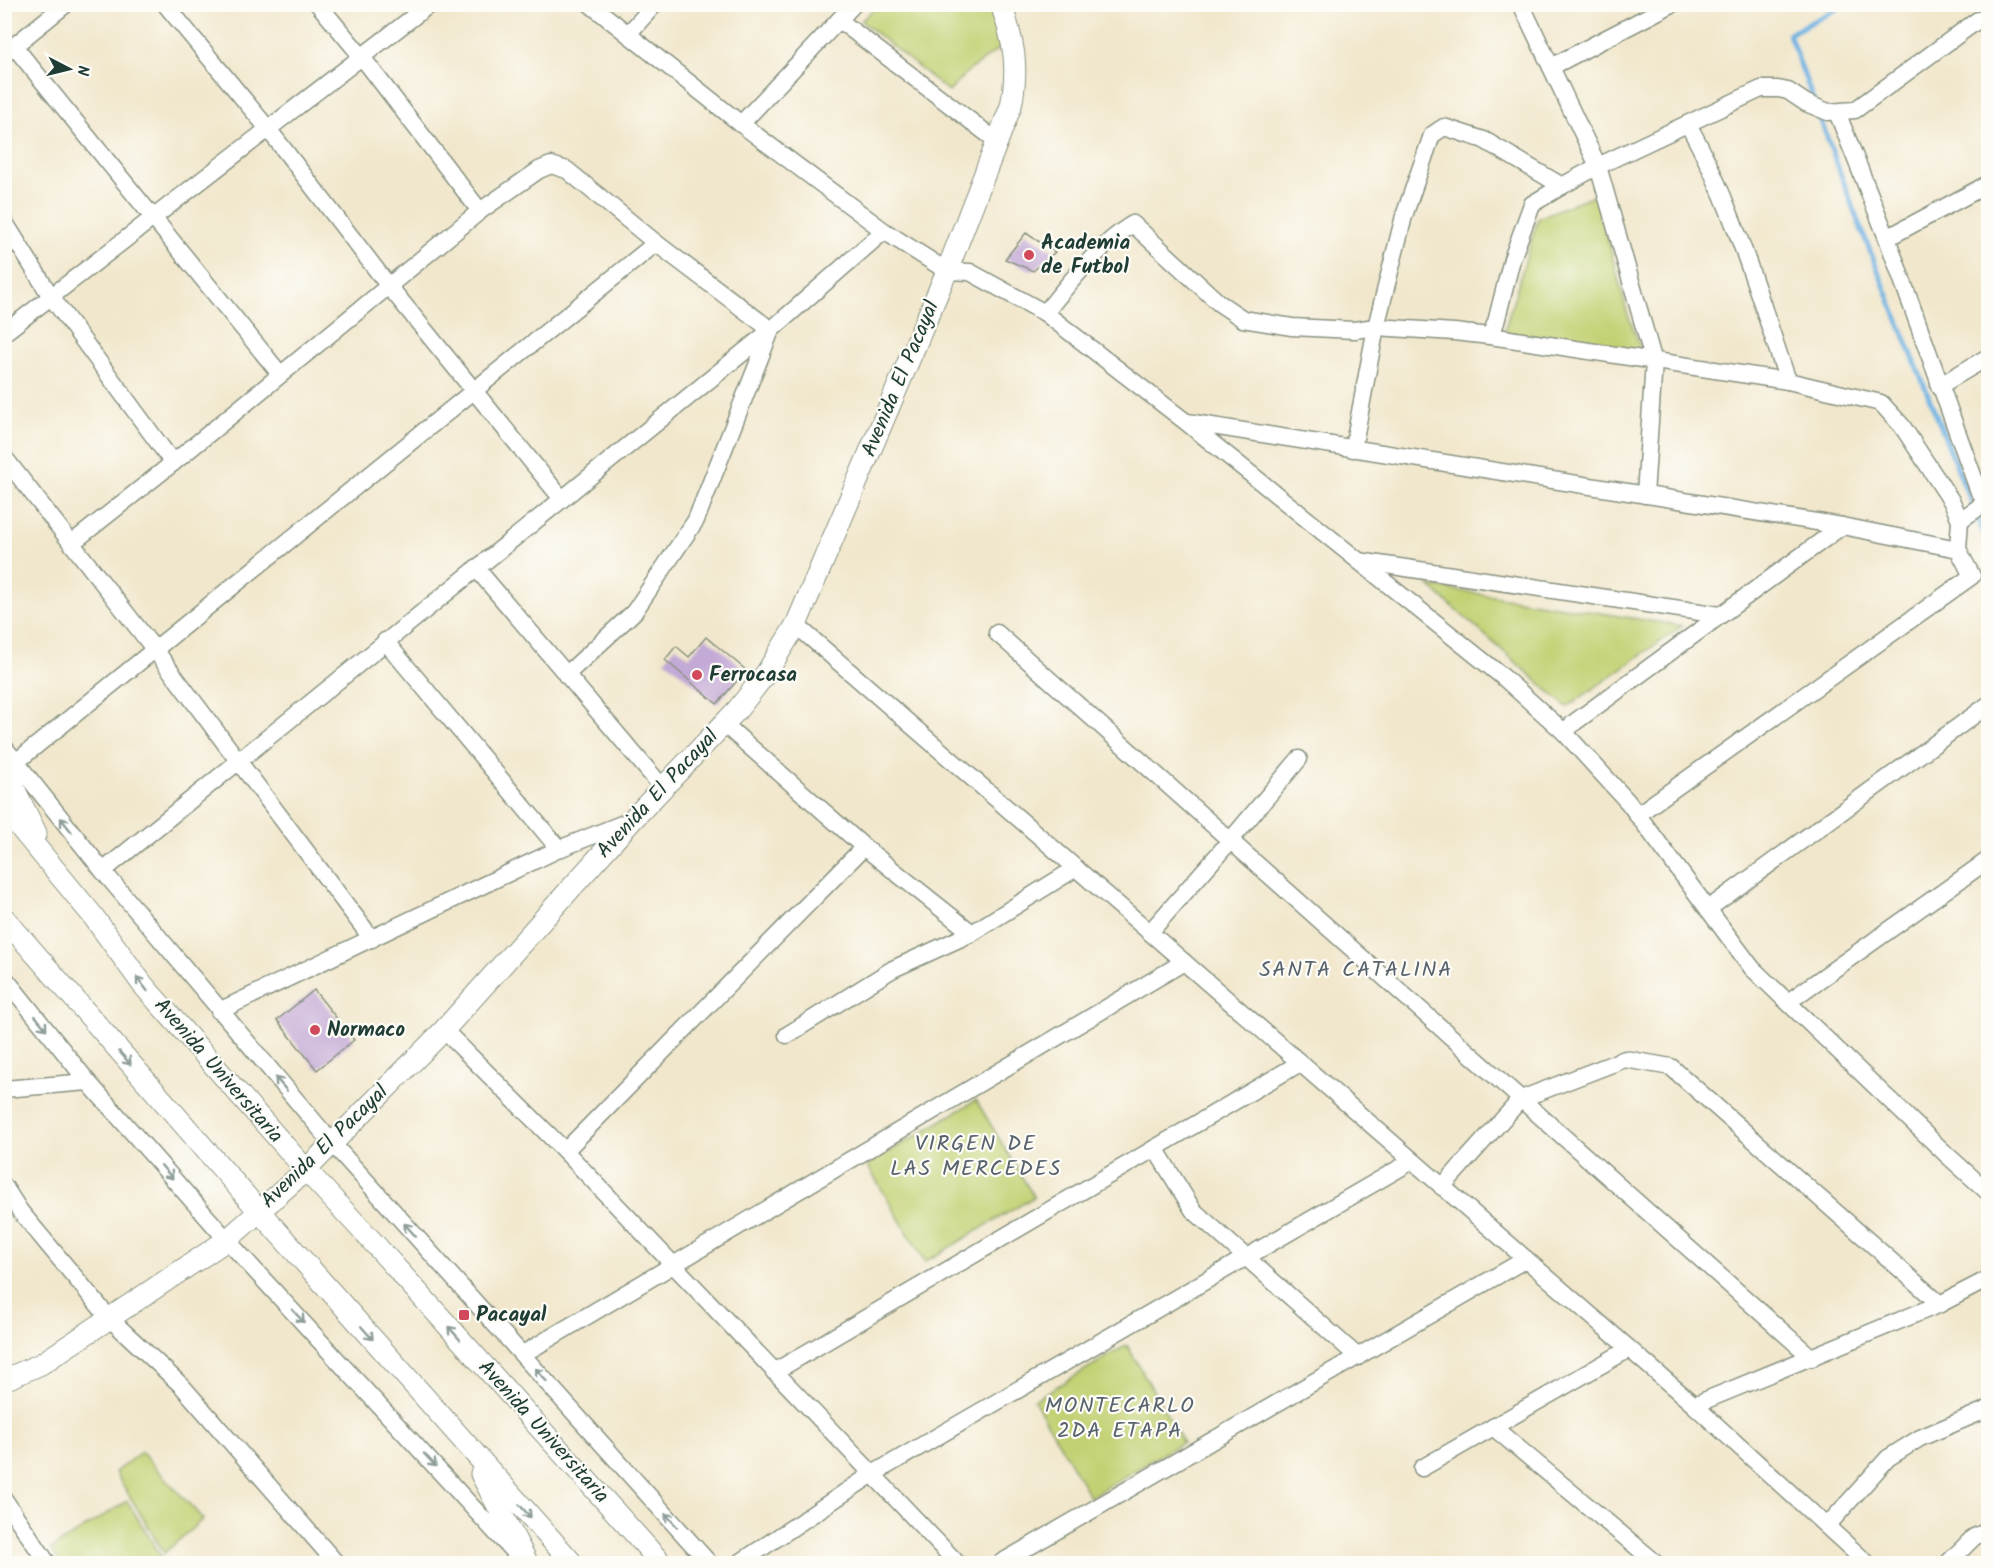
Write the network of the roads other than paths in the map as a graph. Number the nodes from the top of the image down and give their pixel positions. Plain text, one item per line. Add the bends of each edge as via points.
1 (66, 4) edge
2 (165, 4) edge
3 (318, 4) edge
4 (430, 4) edge
5 (590, 4) edge
6 (655, 4) edge
7 (854, 4) edge
8 (1001, 4) edge
9 (1521, 4) edge
10 (1672, 4) edge
11 (839, 20) junction
12 (1989, 23) edge
13 (628, 34) junction
14 (9, 50) edge
15 (362, 57) junction
16 (1551, 67) junction
17 (1836, 112) junction
18 (741, 124) junction
19 (1688, 124) junction
20 (269, 129) junction
21 (998, 142) junction
22 (1598, 166) junction
23 (1989, 184) edge
24 (1562, 186) junction
25 (480, 211) junction
26 (154, 219) junction
27 (4, 221) edge
28 (884, 231) junction
29 (1887, 238) junction
30 (656, 243) junction
31 (947, 271) junction
32 (388, 285) junction
33 (52, 298) junction
34 (1045, 313) junction
35 (1376, 327) junction
36 (771, 330) junction
37 (4, 333) edge
38 (1490, 336) junction
39 (1989, 357) edge
40 (1654, 362) junction
41 (280, 374) junction
42 (1788, 381) junction
43 (1940, 386) junction
44 (474, 391) junction
45 (1186, 422) junction
46 (1353, 449) junction
47 (4, 457) edge
48 (173, 463) junction
49 (1645, 495) junction
50 (1989, 498) edge
51 (562, 499) junction
52 (1960, 519) junction
53 (1842, 526) junction
54 (72, 543) junction
55 (1958, 549) junction
56 (1358, 561) junction
57 (476, 568) junction
58 (1720, 615) junction
59 (796, 625) junction
60 (996, 633) dead end
61 (385, 641) junction
62 (155, 650) junction
63 (566, 675) junction
64 (1989, 705) edge
65 (724, 724) junction
66 (1563, 732) junction
67 (4, 747) edge
68 (1299, 759) dead end
69 (238, 760) junction
70 (10, 765) edge
71 (663, 788) junction
72 (4, 808) edge
73 (1637, 815) junction
74 (633, 819) junction
75 (1230, 841) junction
76 (864, 847) junction
77 (559, 849) junction
78 (1989, 860) edge
79 (52, 866) junction
80 (1076, 868) junction
81 (103, 871) junction
82 (1708, 909) junction
83 (4, 918) edge
84 (1150, 932) junction
85 (972, 933) junction
86 (372, 939) junction
87 (1184, 962) junction
88 (4, 977) edge
89 (1788, 1002) junction
90 (219, 1011) junction
91 (444, 1030) junction
92 (787, 1035) dead end
93 (1300, 1063) junction
94 (88, 1082) junction
95 (4, 1089) edge
96 (1521, 1100) junction
97 (333, 1144) junction
98 (1155, 1148) junction
99 (565, 1152) junction
100 (1412, 1161) junction
101 (306, 1170) junction
102 (4, 1186) edge
103 (1442, 1187) junction
104 (1989, 1192) edge
105 (259, 1211) junction
106 (227, 1240) junction
107 (1246, 1257) junction
108 (1526, 1259) junction
109 (671, 1264) junction
110 (1989, 1279) edge
111 (1940, 1304) junction
112 (109, 1318) junction
113 (1629, 1349) junction
114 (523, 1354) junction
115 (1358, 1357) junction
116 (1812, 1358) junction
117 (774, 1372) junction
118 (4, 1380) edge
119 (1694, 1405) junction
120 (1989, 1409) edge
121 (1493, 1427) junction
122 (466, 1444) junction
123 (1422, 1468) dead end
124 (871, 1475) junction
125 (4, 1498) edge
126 (1827, 1526) junction
127 (1989, 1531) edge
128 (48, 1563) edge
129 (338, 1563) edge
130 (524, 1563) edge
131 (528, 1563) edge
132 (573, 1563) edge
133 (662, 1563) edge
134 (710, 1563) edge
135 (738, 1563) edge
136 (958, 1563) edge
137 (999, 1563) edge
138 (1656, 1563) edge
139 (1868, 1563) edge
140 (1947, 1563) edge

1 - 14 street
2 - 20 street
3 - 15 street
4 - 15 street
5 - 13 street
6 - 13 street
7 - 11 street
8 - 21 street, Avenida El Pacayal via 1015,57 1016,80
9 - 16 street
10 - 16 street
11 - 18 street
11 - 21 street
12 - 17 street via 1978,20 1855,110
13 - 18 street
14 - 26 street
15 - 20 street
15 - 25 street
16 - 22 street
17 - 19 street via 1816,108 1788,91 1769,88 1754,91
17 - 29 street
18 - 28 street
19 - 22 street
19 - 42 street via 1709,161 1728,208
20 - 26 street
20 - 32 street
21 - 31 street, Avenida El Pacayal
22 - 24 street
22 - 40 street
23 - 29 street
24 - 35 street via 1484,140 1444,127 1431,135 1404,216
24 - 38 street via 1532,204
25 - 30 street via 551,165 567,170
25 - 32 street
26 - 33 street
26 - 41 street
27 - 33 street
28 - 31 street
28 - 36 street
29 - 43 street
30 - 36 street
30 - 44 street
31 - 34 street via 970,272
31 - 59 street, Avenida El Pacayal
32 - 41 street
32 - 44 street
33 - 37 street
33 - 48 street
34 - 35 street via 1119,232 1133,224 1219,303 1243,319 1292,327
34 - 45 street
35 - 38 street
35 - 46 street
36 - 51 street
36 - 63 street via 696,520 634,612
38 - 40 street
39 - 43 street
40 - 42 street
40 - 49 street
41 - 48 street
42 - 52 street via 1881,403 1902,426
43 - 50 street via 1979,492
44 - 51 street
44 - 62 street
45 - 46 street
45 - 56 street
46 - 49 street
47 - 54 street
48 - 54 street
49 - 53 street
50 - 52 street
51 - 57 street
52 - 55 street
53 - 55 street
53 - 58 street
54 - 62 street
55 - 73 street via 1972,576
56 - 58 street
56 - 66 street via 1503,677
57 - 61 street
57 - 63 street
58 - 66 street
59 - 65 street, Avenida El Pacayal via 767,672
59 - 80 street
60 - 75 street
61 - 69 street
61 - 77 street
62 - 69 street
62 - 70 street
63 - 71 street
64 - 82 street
65 - 71 street, Avenida El Pacayal
65 - 76 street
66 - 73 street
67 - 70 street
68 - 75 street
69 - 81 street
69 - 86 street
70 - 79 street
81 -> 70 street
71 - 74 street, Avenida El Pacayal
72 - 79 street, Avenida Universitaria
73 - 82 street
74 - 77 street
74 - 91 street, Avenida El Pacayal
75 - 84 street
75 - 96 street
76 - 85 street
76 - 99 street
77 - 86 street
78 - 89 street
101 -> 79 street, Avenida Universitaria via 143,985
80 - 84 street
80 - 85 street
81 - 90 street
82 - 89 street via 1752,968
83 -> 105 street
84 - 87 street
85 - 92 street via 893,969
86 - 90 street
87 - 93 street
87 - 109 street
88 -> 94 street
89 - 104 street
97 -> 90 street
91 - 97 street, Avenida El Pacayal
91 - 99 street
93 - 98 street
93 - 100 street
94 - 95 street
94 -> 106 street
96 - 103 street
96 - 111 street via 1625,1059 1671,1067
96 - 116 street
97 - 101 street, Avenida El Pacayal
114 -> 97 street
98 - 107 street via 1193,1210
98 - 117 street
99 - 109 street
100 - 103 street
100 - 107 street
101 - 105 street, Avenida El Pacayal
133 -> 101 street, Avenida Universitaria
102 - 112 street
103 - 108 street
105 - 106 street, Avenida El Pacayal
105 -> 122 street
106 - 112 street, Avenida El Pacayal
106 -> 130 street
107 - 115 street
107 - 124 street
108 - 113 street
108 - 115 street
109 - 114 street
109 - 117 street
110 - 111 street
111 - 116 street
112 - 118 street, Avenida El Pacayal via 41,1364
112 - 129 street via 182,1386
113 - 119 street
113 - 121 street
134 -> 114 street
115 - 137 street
116 - 119 street
117 - 124 street
119 - 126 street
120 - 126 street via 1920,1438 1888,1458
121 - 123 street
121 - 138 street
122 - 131 street
122 -> 132 street
124 - 135 street
124 - 136 street
125 - 128 street
126 - 139 street
127 - 140 street via 1974,1537

